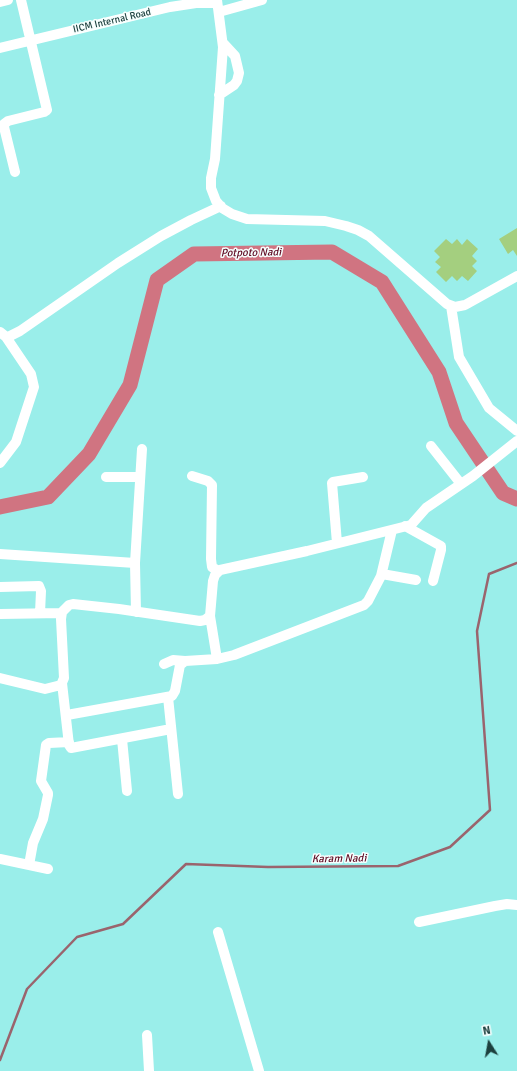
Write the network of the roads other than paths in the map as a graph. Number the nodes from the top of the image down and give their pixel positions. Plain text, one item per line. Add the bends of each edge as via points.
1 (8, 0) edge
2 (21, 0) edge
3 (262, 0) edge
4 (199, 1) edge
5 (0, 2) edge
6 (217, 5) edge
7 (31, 40) junction
8 (223, 43) junction
9 (0, 48) edge
10 (219, 95) junction
11 (14, 172) dead end
12 (221, 206) junction
13 (517, 276) edge
14 (451, 306) junction
15 (5, 335) edge
16 (517, 431) edge
17 (515, 443) edge
18 (431, 446) dead end
19 (142, 448) dead end
20 (0, 463) edge
21 (192, 476) dead end
22 (106, 477) dead end
23 (363, 477) dead end
24 (140, 478) junction
25 (461, 484) junction
26 (405, 526) junction
27 (392, 530) junction
28 (337, 543) junction
29 (0, 554) edge
30 (135, 563) junction
31 (218, 571) junction
32 (382, 574) junction
33 (416, 580) dead end
34 (433, 581) dead end
35 (0, 587) edge
36 (136, 612) junction
37 (40, 613) junction
38 (62, 613) junction
39 (0, 614) edge
40 (210, 616) junction
41 (217, 659) junction
42 (185, 661) junction
43 (164, 664) dead end
44 (0, 678) edge
45 (62, 683) junction
46 (168, 697) junction
47 (66, 715) junction
48 (171, 729) junction
49 (122, 739) junction
50 (69, 742) junction
51 (127, 791) dead end
52 (178, 794) dead end
53 (0, 859) edge
54 (28, 865) junction
55 (48, 869) dead end
56 (517, 905) edge
57 (419, 922) dead end
58 (218, 932) dead end
59 (147, 1035) dead end
60 (149, 1071) edge
61 (259, 1071) edge

1 - 5 street
2 - 7 street
3 - 6 street, IICM Internal Road
4 - 6 street, IICM Internal Road
4 - 7 street, IICM Internal Road
6 - 8 street
7 - 9 street, IICM Internal Road
7 - 11 street via 47,110 4,124
8 - 10 street
8 - 10 street via 235,56 239,73 234,85
10 - 12 street via 215,159 211,178 213,193
12 - 14 street via 232,214 247,219 325,221 358,230 369,236
12 - 15 street via 161,236 20,331
13 - 14 street via 465,305
14 - 16 street via 459,357 489,408
15 - 20 street via 32,374 34,387 16,442
17 - 25 street
18 - 25 street
19 - 24 street
21 - 31 street via 208,481 212,485 211,559 212,567
22 - 24 street
23 - 28 street via 332,483
24 - 30 street
25 - 26 street via 426,508 413,524
26 - 27 street
26 - 34 street via 441,547
27 - 28 street
27 - 32 street
28 - 31 street
29 - 30 street
30 - 36 street
31 - 40 street via 213,581
32 - 33 street
32 - 41 street via 368,601 360,607 240,653
35 - 37 street via 39,586
36 - 38 street via 73,604 64,608
36 - 40 street via 200,621
37 - 38 street
37 - 39 street
38 - 45 street
40 - 41 street
41 - 42 street
42 - 43 street via 173,660
42 - 46 street via 180,665 175,693
44 - 45 street via 45,689
45 - 47 street
46 - 47 street
46 - 48 street
47 - 50 street
48 - 49 street
48 - 52 street
49 - 50 street via 73,748
49 - 51 street
50 - 54 street via 46,745 41,781 48,796
53 - 54 street
54 - 55 street
56 - 57 street via 503,904
58 - 61 street
59 - 60 street

